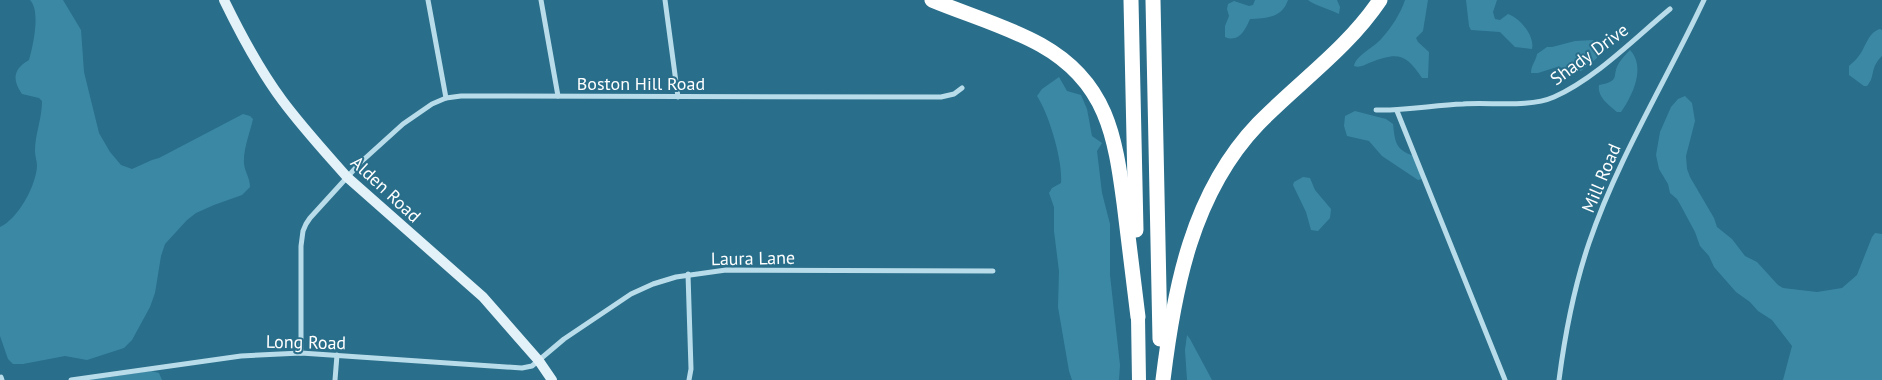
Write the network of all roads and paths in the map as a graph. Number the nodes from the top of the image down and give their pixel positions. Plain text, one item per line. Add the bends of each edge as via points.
1 (224, 0) edge
2 (428, 0) edge
3 (541, 0) edge
4 (665, 0) edge
5 (932, 0) edge
6 (1131, 0) edge
7 (1153, 0) edge
8 (1380, 0) edge
9 (1704, 0) edge
10 (1670, 9) dead end
11 (962, 88) dead end
12 (558, 96) junction
13 (678, 97) junction
14 (446, 98) junction
15 (1376, 110) dead end
16 (1397, 111) junction
17 (347, 177) junction
18 (994, 271) dead end
19 (688, 274) junction
20 (1138, 317) junction
21 (301, 353) junction
22 (337, 355) junction
23 (539, 361) junction
24 (71, 380) edge
25 (335, 380) edge
26 (552, 380) edge
27 (689, 380) edge
28 (1139, 380) edge
29 (1162, 380) edge
30 (1504, 380) edge
31 (1559, 380) edge

1 - 17 main road, Alden Road via 260,68 282,100
2 - 14 street
3 - 12 street
4 - 13 street
5 - 20 highway via 1041,45 1072,68 1096,97 1109,124 1118,156
6 - 20 highway
7 - 29 highway
8 - 29 highway via 1340,50 1270,112 1245,139 1218,180 1200,215 1181,272 1170,319
9 - 31 street, Mill Road via 1631,143 1594,228 1573,298
10 - 16 street, Shady Drive via 1594,72 1549,99
11 - 13 street, Boston Hill Road via 941,98
12 - 13 street, Boston Hill Road
12 - 14 street, Boston Hill Road
14 - 17 street, Boston Hill Road via 403,124
15 - 16 street, Shady Drive
16 - 30 street
17 - 21 street, Boston Hill Road via 310,218 303,231
17 - 23 main road, Alden Road via 483,297
18 - 19 street, Laura Lane via 726,270
19 - 23 street, Laura Lane via 632,294 564,338
19 - 27 street
20 - 28 highway
21 - 22 street, Long Road
21 - 24 street, Long Road via 241,356
22 - 23 street, Long Road via 522,368
22 - 25 street
23 - 26 main road, Alden Road

